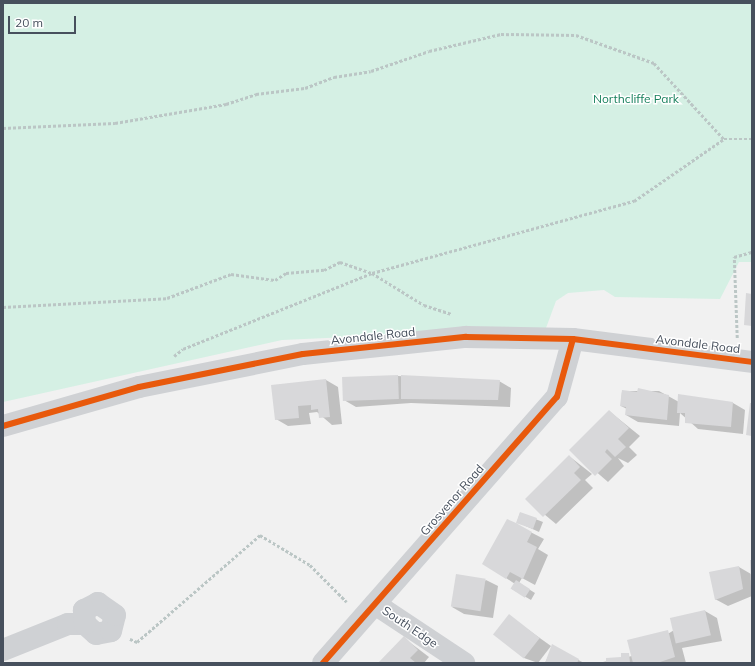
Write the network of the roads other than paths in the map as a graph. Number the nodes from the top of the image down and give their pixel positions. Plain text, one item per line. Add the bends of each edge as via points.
1 (573, 339) junction
2 (745, 361) edge
3 (3, 426) edge
4 (369, 611) junction
5 (85, 624) dead end
6 (3, 650) edge
7 (323, 663) edge
8 (464, 663) edge

1 - 2 street, Avondale Road
1 - 3 street, Avondale Road via 466,337 287,357 139,386
1 - 4 street, Grosvenor Road via 557,397
4 - 7 street, Grosvenor Road
4 - 8 street, South Edge
5 - 6 street via 68,624

